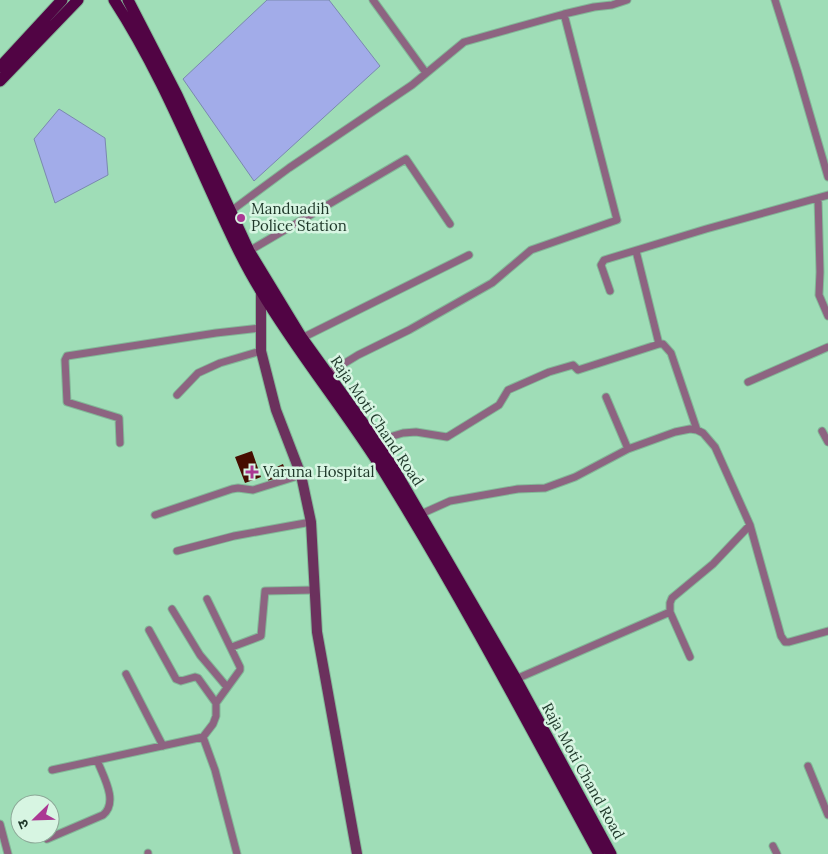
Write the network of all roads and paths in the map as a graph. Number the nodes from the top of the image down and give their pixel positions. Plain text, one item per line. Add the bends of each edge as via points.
1 (62, 0) edge
2 (78, 0) edge
3 (114, 0) edge
4 (128, 0) edge
5 (373, 0) edge
6 (628, 0) edge
7 (775, 0) edge
8 (612, 2) edge
9 (564, 14) junction
10 (0, 67) edge
11 (426, 73) junction
12 (0, 81) edge
13 (828, 177) edge
14 (828, 196) edge
15 (818, 198) junction
16 (231, 211) junction
17 (450, 224) dead end
18 (249, 251) junction
19 (636, 251) junction
20 (469, 255) dead end
21 (265, 278) junction
22 (261, 291) junction
23 (610, 291) dead end
24 (828, 316) edge
25 (260, 328) junction
26 (302, 338) junction
27 (659, 344) junction
28 (828, 347) edge
29 (262, 351) junction
30 (327, 374) junction
31 (748, 382) dead end
32 (178, 395) dead end
33 (606, 397) dead end
34 (697, 430) junction
35 (822, 431) dead end
36 (376, 441) junction
37 (828, 442) edge
38 (120, 444) dead end
39 (628, 449) junction
40 (302, 475) junction
41 (420, 514) junction
42 (155, 515) dead end
43 (311, 522) junction
44 (750, 525) junction
45 (177, 551) dead end
46 (314, 590) junction
47 (207, 599) dead end
48 (172, 609) dead end
49 (670, 612) junction
50 (150, 630) dead end
51 (828, 632) edge
52 (232, 647) junction
53 (690, 657) dead end
54 (126, 674) dead end
55 (516, 679) junction
56 (227, 687) junction
57 (216, 703) junction
58 (203, 737) junction
59 (163, 746) junction
60 (97, 760) junction
61 (808, 766) dead end
62 (52, 770) dead end
63 (825, 796) edge
64 (828, 815) edge
65 (0, 824) edge
66 (60, 833) edge
67 (774, 846) dead end
68 (8, 854) edge
69 (237, 854) edge
70 (357, 854) edge
71 (599, 854) edge
72 (611, 854) edge
73 (777, 854) edge

1 - 10 main road
2 - 12 main road
3 - 22 main road via 138,36
4 - 16 main road, Raja Moti Chand Road
5 - 11 street
6 - 8 street
7 - 13 street
8 - 9 street
9 - 11 street via 464,42
9 - 30 street via 617,220 530,250 492,283
11 - 16 street
14 - 15 street
15 - 19 street
15 - 24 street via 819,295
16 - 18 main road, Raja Moti Chand Road
17 - 18 street via 406,159
18 - 21 main road, Raja Moti Chand Road
19 - 23 street via 601,262
19 - 27 street
20 - 26 street
21 - 22 street
21 - 26 main road, Raja Moti Chand Road
22 - 25 street
22 - 71 main road via 391,484 471,620
25 - 29 street
25 - 38 street via 65,357 67,402 119,418
26 - 30 main road, Raja Moti Chand Road
27 - 34 street via 671,353
27 - 36 street via 578,370 573,365 549,372 508,390 499,405 447,437 416,432
28 - 31 street
29 - 32 street via 198,373
29 - 40 street via 276,410
30 - 36 main road, Raja Moti Chand Road
33 - 39 street
34 - 39 street via 675,432
34 - 44 street via 704,433 715,447
35 - 37 street
36 - 41 main road, Raja Moti Chand Road
39 - 41 street via 575,477 545,488 518,489 450,501
40 - 42 street via 253,490 232,489
40 - 43 street
41 - 55 main road, Raja Moti Chand Road
43 - 45 street via 234,536
43 - 46 street
44 - 49 street via 713,564 672,598
44 - 51 street via 785,642
46 - 52 street via 265,591 261,636
46 - 70 street via 317,632
47 - 52 street
48 - 56 street via 200,656
49 - 53 street
49 - 55 street
50 - 57 street via 176,679 198,678
52 - 56 street via 240,670
54 - 59 street
55 - 72 main road, Raja Moti Chand Road
56 - 57 street
57 - 58 street via 213,724
58 - 59 street
58 - 69 street
59 - 60 street
60 - 62 street
60 - 66 street via 108,791 110,804 107,811
61 - 63 street
63 - 64 street
65 - 68 street
67 - 73 street

